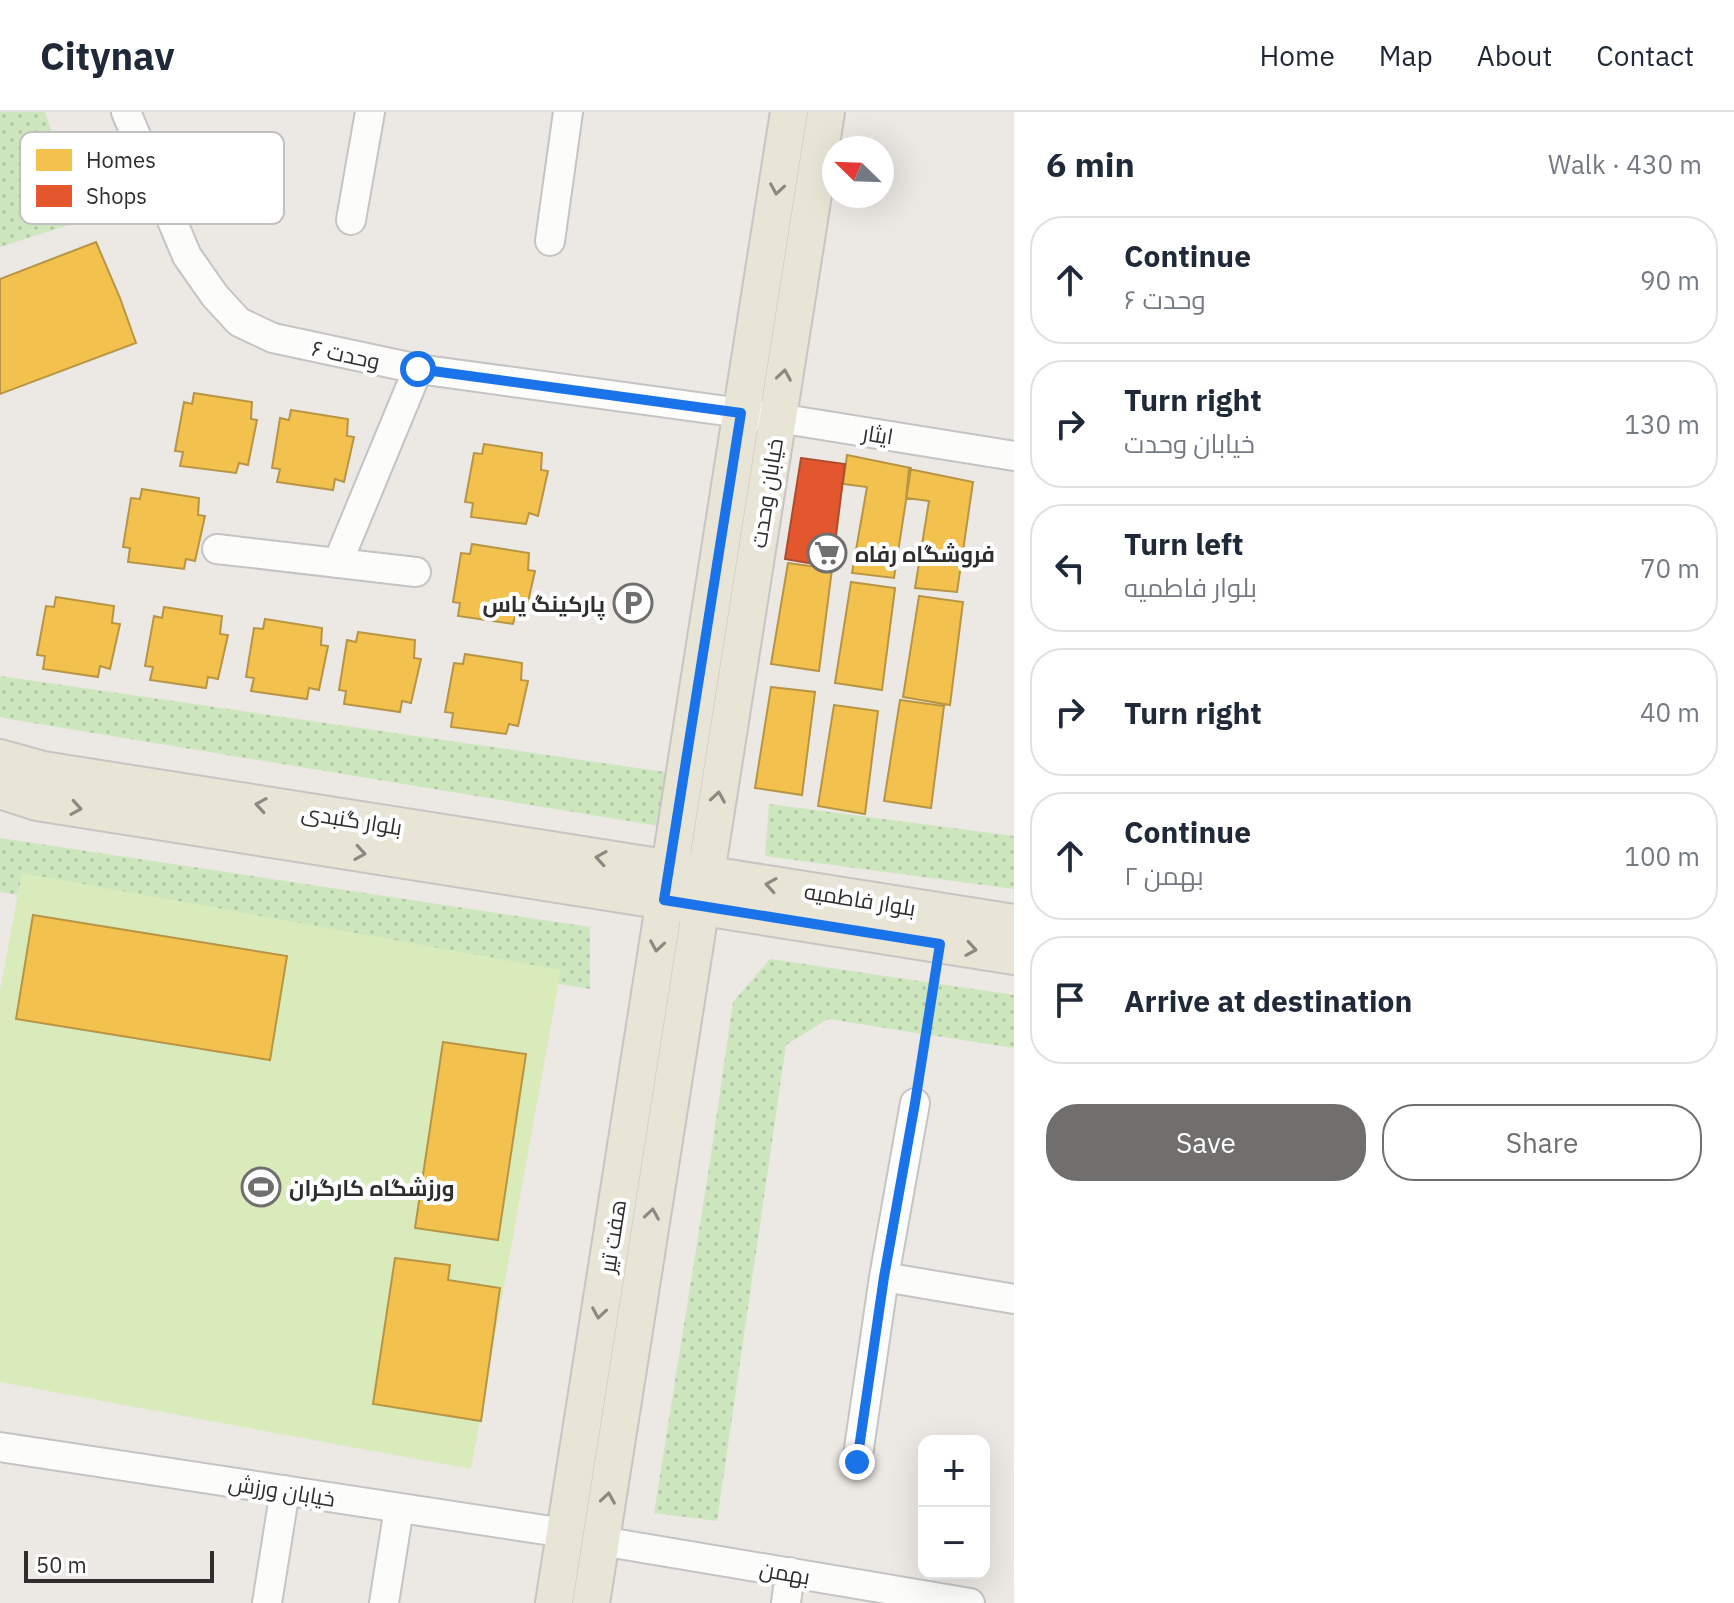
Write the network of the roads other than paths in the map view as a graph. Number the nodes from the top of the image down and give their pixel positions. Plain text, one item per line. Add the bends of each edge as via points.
1 (126, 112) edge
2 (370, 112) edge
3 (568, 112) edge
4 (789, 112) edge
5 (826, 112) edge
6 (134, 132) edge
7 (351, 220) dead end
8 (173, 224) edge
9 (550, 241) dead end
10 (418, 369) junction
11 (741, 413) junction
12 (778, 418) junction
13 (1014, 456) edge
14 (217, 549) dead end
15 (338, 562) junction
16 (416, 572) dead end
17 (0, 758) edge
18 (0, 790) edge
19 (667, 885) junction
20 (703, 890) junction
21 (1014, 923) edge
22 (1014, 956) edge
23 (915, 1103) road end
24 (884, 1277) junction
25 (1014, 1299) edge
26 (0, 1447) edge
27 (857, 1462) dead end
28 (285, 1490) junction
29 (399, 1508) junction
30 (565, 1533) junction
31 (601, 1541) junction
32 (790, 1572) junction
33 (267, 1603) edge
34 (384, 1603) edge
35 (554, 1603) edge
36 (591, 1603) edge
37 (786, 1603) edge
38 (970, 1603) edge

1 - 6 street, وحدت ۶
2 - 7 street
3 - 9 street
4 -> 11 main road, خیابان وحدت
12 -> 5 main road, خیابان وحدت
8 - 10 street, وحدت ۶ via 187,256 239,322 273,338
10 - 11 street, وحدت ۶
10 - 15 street
11 - 12 street, ایثار
11 - 19 main road, خیابان وحدت
12 - 13 street, ایثار
20 -> 12 main road, خیابان وحدت
14 - 15 street
15 - 16 street
19 -> 17 main road, بلوار گنبدی
18 -> 19 main road, بلوار گنبدی via 37,802
19 - 20 main road, بلوار گنبدی
19 -> 30 main road, هفت تیر
21 -> 20 main road, بلوار فاطمیه
20 -> 22 main road, بلوار فاطمیه
31 -> 20 main road, هفت تیر
23 - 24 street
24 - 25 street
24 - 27 street
26 - 28 street, خیابان ورزش
28 - 29 street, خیابان ورزش
28 - 33 street
29 - 30 street, خیابان ورزش
29 - 34 street
30 - 35 main road, هفت تیر
31 - 32 street, بهمن
31 - 36 main road, هفت تیر
32 - 37 street
32 - 38 street, بهمن

